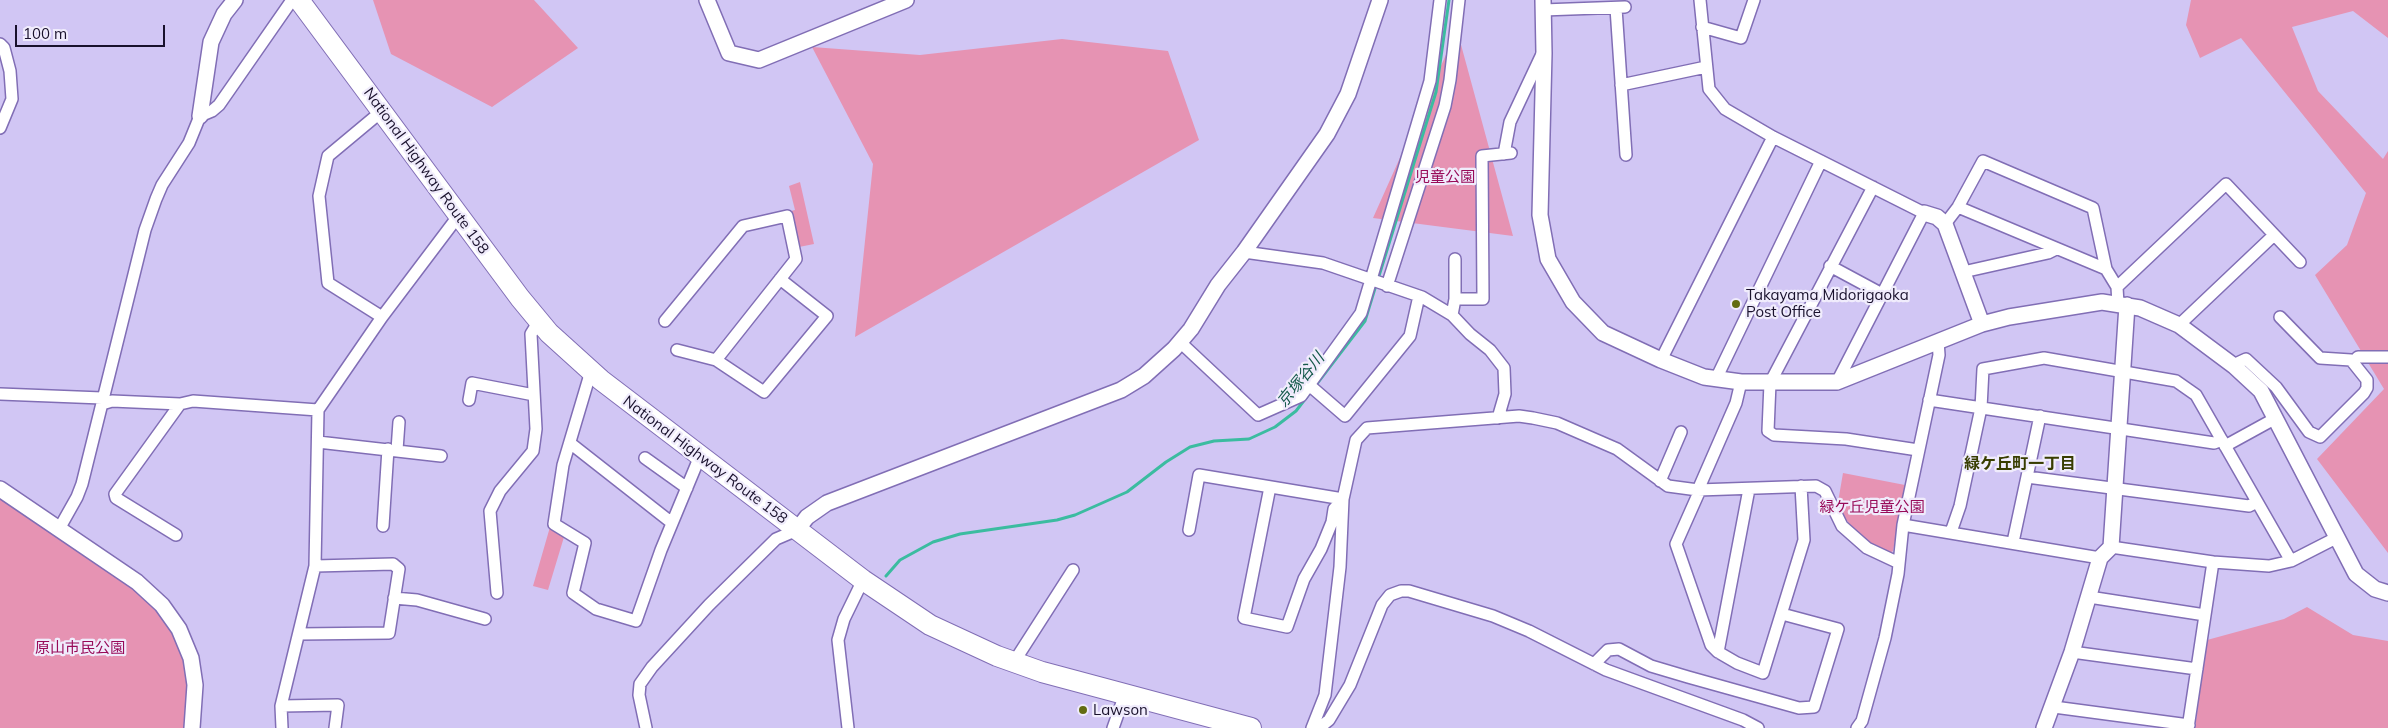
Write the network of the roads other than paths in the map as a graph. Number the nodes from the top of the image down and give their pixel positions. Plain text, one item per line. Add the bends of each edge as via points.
1 (235, 0) edge
2 (292, 0) edge
3 (299, 0) edge
4 (706, 0) edge
5 (906, 0) edge
6 (1380, 0) edge
7 (1440, 0) edge
8 (1459, 0) edge
9 (1700, 0) edge
10 (1754, 0) edge
11 (1543, 5) edge
12 (1702, 27) junction
13 (0, 44) edge
14 (1544, 50) junction
15 (1706, 67) junction
16 (1621, 85) junction
17 (382, 111) junction
18 (200, 116) junction
19 (0, 128) edge
20 (1773, 137) junction
21 (1626, 155) dead end
22 (1820, 161) junction
23 (1873, 187) junction
24 (1958, 208) junction
25 (1924, 213) junction
26 (460, 217) junction
27 (1945, 224) junction
28 (2274, 235) junction
29 (2056, 249) junction
30 (1244, 252) junction
31 (1455, 259) dead end
32 (2300, 262) dead end
33 (1830, 266) junction
34 (2106, 269) junction
35 (1963, 272) junction
36 (780, 279) junction
37 (1378, 283) junction
38 (2117, 288) junction
39 (1882, 294) junction
40 (1418, 296) junction
41 (1455, 299) junction
42 (2122, 305) junction
43 (1452, 315) junction
44 (382, 317) junction
45 (2280, 317) dead end
46 (665, 321) dead end
47 (539, 322) junction
48 (1982, 324) junction
49 (2180, 325) junction
50 (1938, 341) junction
51 (1180, 342) junction
52 (677, 350) dead end
53 (2388, 357) edge
54 (716, 360) junction
55 (1661, 360) junction
56 (2353, 362) junction
57 (2233, 365) junction
58 (2122, 371) junction
59 (591, 372) junction
60 (1716, 379) junction
61 (1741, 382) junction
62 (1837, 382) junction
63 (1770, 383) junction
64 (1308, 384) junction
65 (0, 394) edge
66 (534, 395) junction
67 (468, 400) dead end
68 (1929, 400) junction
69 (102, 401) junction
70 (180, 404) junction
71 (1981, 408) junction
72 (318, 410) junction
73 (2040, 416) junction
74 (1498, 418) junction
75 (2276, 418) junction
76 (399, 422) dead end
77 (2119, 428) junction
78 (1681, 432) dead end
79 (318, 442) junction
80 (570, 443) junction
81 (2223, 443) junction
82 (392, 449) junction
83 (1918, 450) junction
84 (441, 456) dead end
85 (700, 456) junction
86 (645, 458) dead end
87 (2027, 477) junction
88 (1660, 481) junction
89 (1801, 486) junction
90 (1270, 487) junction
91 (686, 488) junction
92 (2115, 488) junction
93 (0, 489) edge
94 (1749, 489) junction
95 (1699, 490) junction
96 (1343, 499) junction
97 (2257, 502) junction
98 (672, 523) junction
99 (1903, 525) junction
100 (384, 526) dead end
101 (59, 528) junction
102 (797, 530) junction
103 (1189, 530) dead end
104 (1951, 532) junction
105 (176, 536) dead end
106 (2336, 538) junction
107 (2013, 542) junction
108 (2105, 552) junction
109 (2291, 561) junction
110 (2213, 562) junction
111 (1898, 563) junction
112 (315, 566) junction
113 (1073, 570) dead end
114 (862, 580) junction
115 (497, 593) dead end
116 (2388, 593) edge
117 (2090, 597) junction
118 (394, 598) junction
119 (1782, 614) junction
120 (2205, 615) junction
121 (485, 619) dead end
122 (299, 634) junction
123 (1718, 652) junction
124 (2072, 652) junction
125 (1014, 662) junction
126 (1594, 664) junction
127 (2197, 669) junction
128 (1125, 694) junction
129 (281, 706) junction
130 (2054, 707) junction
131 (2188, 726) edge
132 (192, 728) edge
133 (282, 728) edge
134 (335, 728) edge
135 (646, 728) edge
136 (848, 728) edge
137 (1113, 728) edge
138 (1251, 728) edge
139 (1312, 728) edge
140 (1319, 728) edge
141 (1758, 728) edge
142 (1857, 728) edge
143 (2044, 728) edge

1 - 18 street via 224,14 211,42
2 - 18 street via 219,106
3 - 17 highway, National Highway Route 158
4 - 5 street via 728,53 759,60
6 - 30 street via 1337,118
7 - 37 street via 1430,81
8 - 37 street via 1445,106
9 - 12 street
10 - 12 street via 1740,38
11 - 14 street
11 - 16 street via 1621,8
12 - 15 street
13 - 19 street via 10,71 12,99
14 - 41 street via 1510,122 1508,154 1482,156 1483,299
14 - 55 street via 1540,215 1548,259 1573,302 1603,333
15 - 16 street
15 - 20 street via 1709,89 1726,109
16 - 21 street
17 - 26 highway, National Highway Route 158
17 - 44 street via 328,156 320,196 328,283
18 - 69 street via 189,143 162,185 145,230
20 - 22 street
20 - 55 street
22 - 23 street
22 - 60 street
23 - 25 street
23 - 33 street
24 - 27 street
24 - 29 street
24 - 34 street via 1983,161 2092,208
25 - 27 street
25 - 39 street
26 - 44 street via 452,223
26 - 47 highway, National Highway Route 158
27 - 35 street
28 - 32 street
28 - 38 street via 2226,184
28 - 49 street
29 - 34 street
29 - 35 street
30 - 37 street via 1323,263
30 - 51 street
31 - 41 street
33 - 39 street
33 - 63 street
34 - 38 street
35 - 48 street
36 - 46 street via 796,259 787,216 743,226
36 - 54 street
36 - 54 street via 827,316 764,392
37 - 40 street
37 - 64 street via 1361,313
38 - 42 street
39 - 62 street
40 - 43 street
40 - 64 street via 1410,336 1345,416
41 - 43 street
42 - 48 street via 2088,303
42 - 49 street via 2157,314
42 - 58 street
43 - 74 street via 1490,350 1504,368 1505,394
44 - 72 street
45 - 56 street via 2320,358
47 - 59 highway, National Highway Route 158
47 - 66 street via 531,334
48 - 50 street
49 - 57 street
50 - 62 street
50 - 68 street via 1939,354
51 - 64 street via 1258,415 1301,396
51 - 102 street via 1144,376 1121,390 826,503 807,517
52 - 54 street
53 - 56 street via 2358,358
55 - 60 street
56 - 57 street via 2365,375 2367,388 2320,436 2309,432 2276,387 2246,359
57 - 75 street via 2261,391
58 - 71 street via 2044,358 1984,368
58 - 77 street
58 - 81 street via 2176,381 2196,395
59 - 80 street
59 - 85 highway, National Highway Route 158
60 - 61 street
61 - 63 street
61 - 95 street via 1736,403
62 - 63 street
63 - 83 street via 1768,431 1774,435 1846,439
65 - 69 street
66 - 67 street via 472,383
66 - 115 street via 536,429 533,451 500,492 490,511
68 - 71 street
68 - 83 street
69 - 70 street
69 - 101 street via 77,498
70 - 72 street via 193,401
70 - 105 street via 115,494 116,498
71 - 73 street
71 - 104 street via 1960,506
72 - 79 street
73 - 77 street
73 - 87 street
74 - 88 street via 1533,418 1565,426 1617,449
74 - 96 street via 1367,428 1356,440
75 - 81 street
75 - 106 street
76 - 82 street
77 - 81 street
77 - 92 street
78 - 88 street
79 - 82 street
79 - 112 street
80 - 98 street
80 - 98 street via 563,465 554,524 585,544 572,593 596,610 636,621
81 - 97 street
82 - 84 street
82 - 100 street
83 - 99 street
85 - 91 street
85 - 102 highway, National Highway Route 158
86 - 91 street
87 - 92 street
87 - 107 street
88 - 95 street via 1668,486
89 - 94 street
89 - 111 street via 1821,488 1842,526 1872,551
89 - 119 street via 1804,540
90 - 96 street
90 - 96 street via 1244,618 1287,627 1304,579 1332,522 1334,509
90 - 103 street via 1200,474
91 - 98 street
92 - 97 street via 2249,506
92 - 108 street
93 - 101 street
94 - 95 street
94 - 123 street
95 - 123 street via 1676,544 1711,645
96 - 139 street via 1340,567 1325,695
97 - 109 street
99 - 104 street
99 - 111 street
101 - 132 street via 151,593 170,616 186,643 193,672
102 - 114 highway, National Highway Route 158
102 - 135 street via 776,538 709,604 652,667 640,684 638,695
104 - 107 street
106 - 109 street
106 - 116 street via 2363,582
107 - 108 street
108 - 110 street
108 - 117 street
109 - 110 street via 2269,566
110 - 120 street
111 - 142 street via 1885,638
112 - 118 street via 393,564 399,569
112 - 122 street
113 - 125 street
114 - 125 highway, National Highway Route 158 via 930,625
114 - 136 street via 844,618 838,640
117 - 120 street
117 - 124 street
118 - 121 street via 417,600
118 - 122 street via 389,633
119 - 123 street via 1763,673
119 - 126 street via 1838,629 1814,707 1799,708 1651,666 1619,649 1608,650
120 - 127 street
122 - 129 street
124 - 127 street
124 - 130 street
125 - 128 highway, National Highway Route 158
126 - 140 street via 1493,616 1401,591 1390,595 1382,605 1350,685 1329,720
126 - 141 street
127 - 131 street
128 - 137 street
128 - 138 highway, National Highway Route 158
129 - 133 street
129 - 134 street via 338,705
130 - 131 street
130 - 143 street

